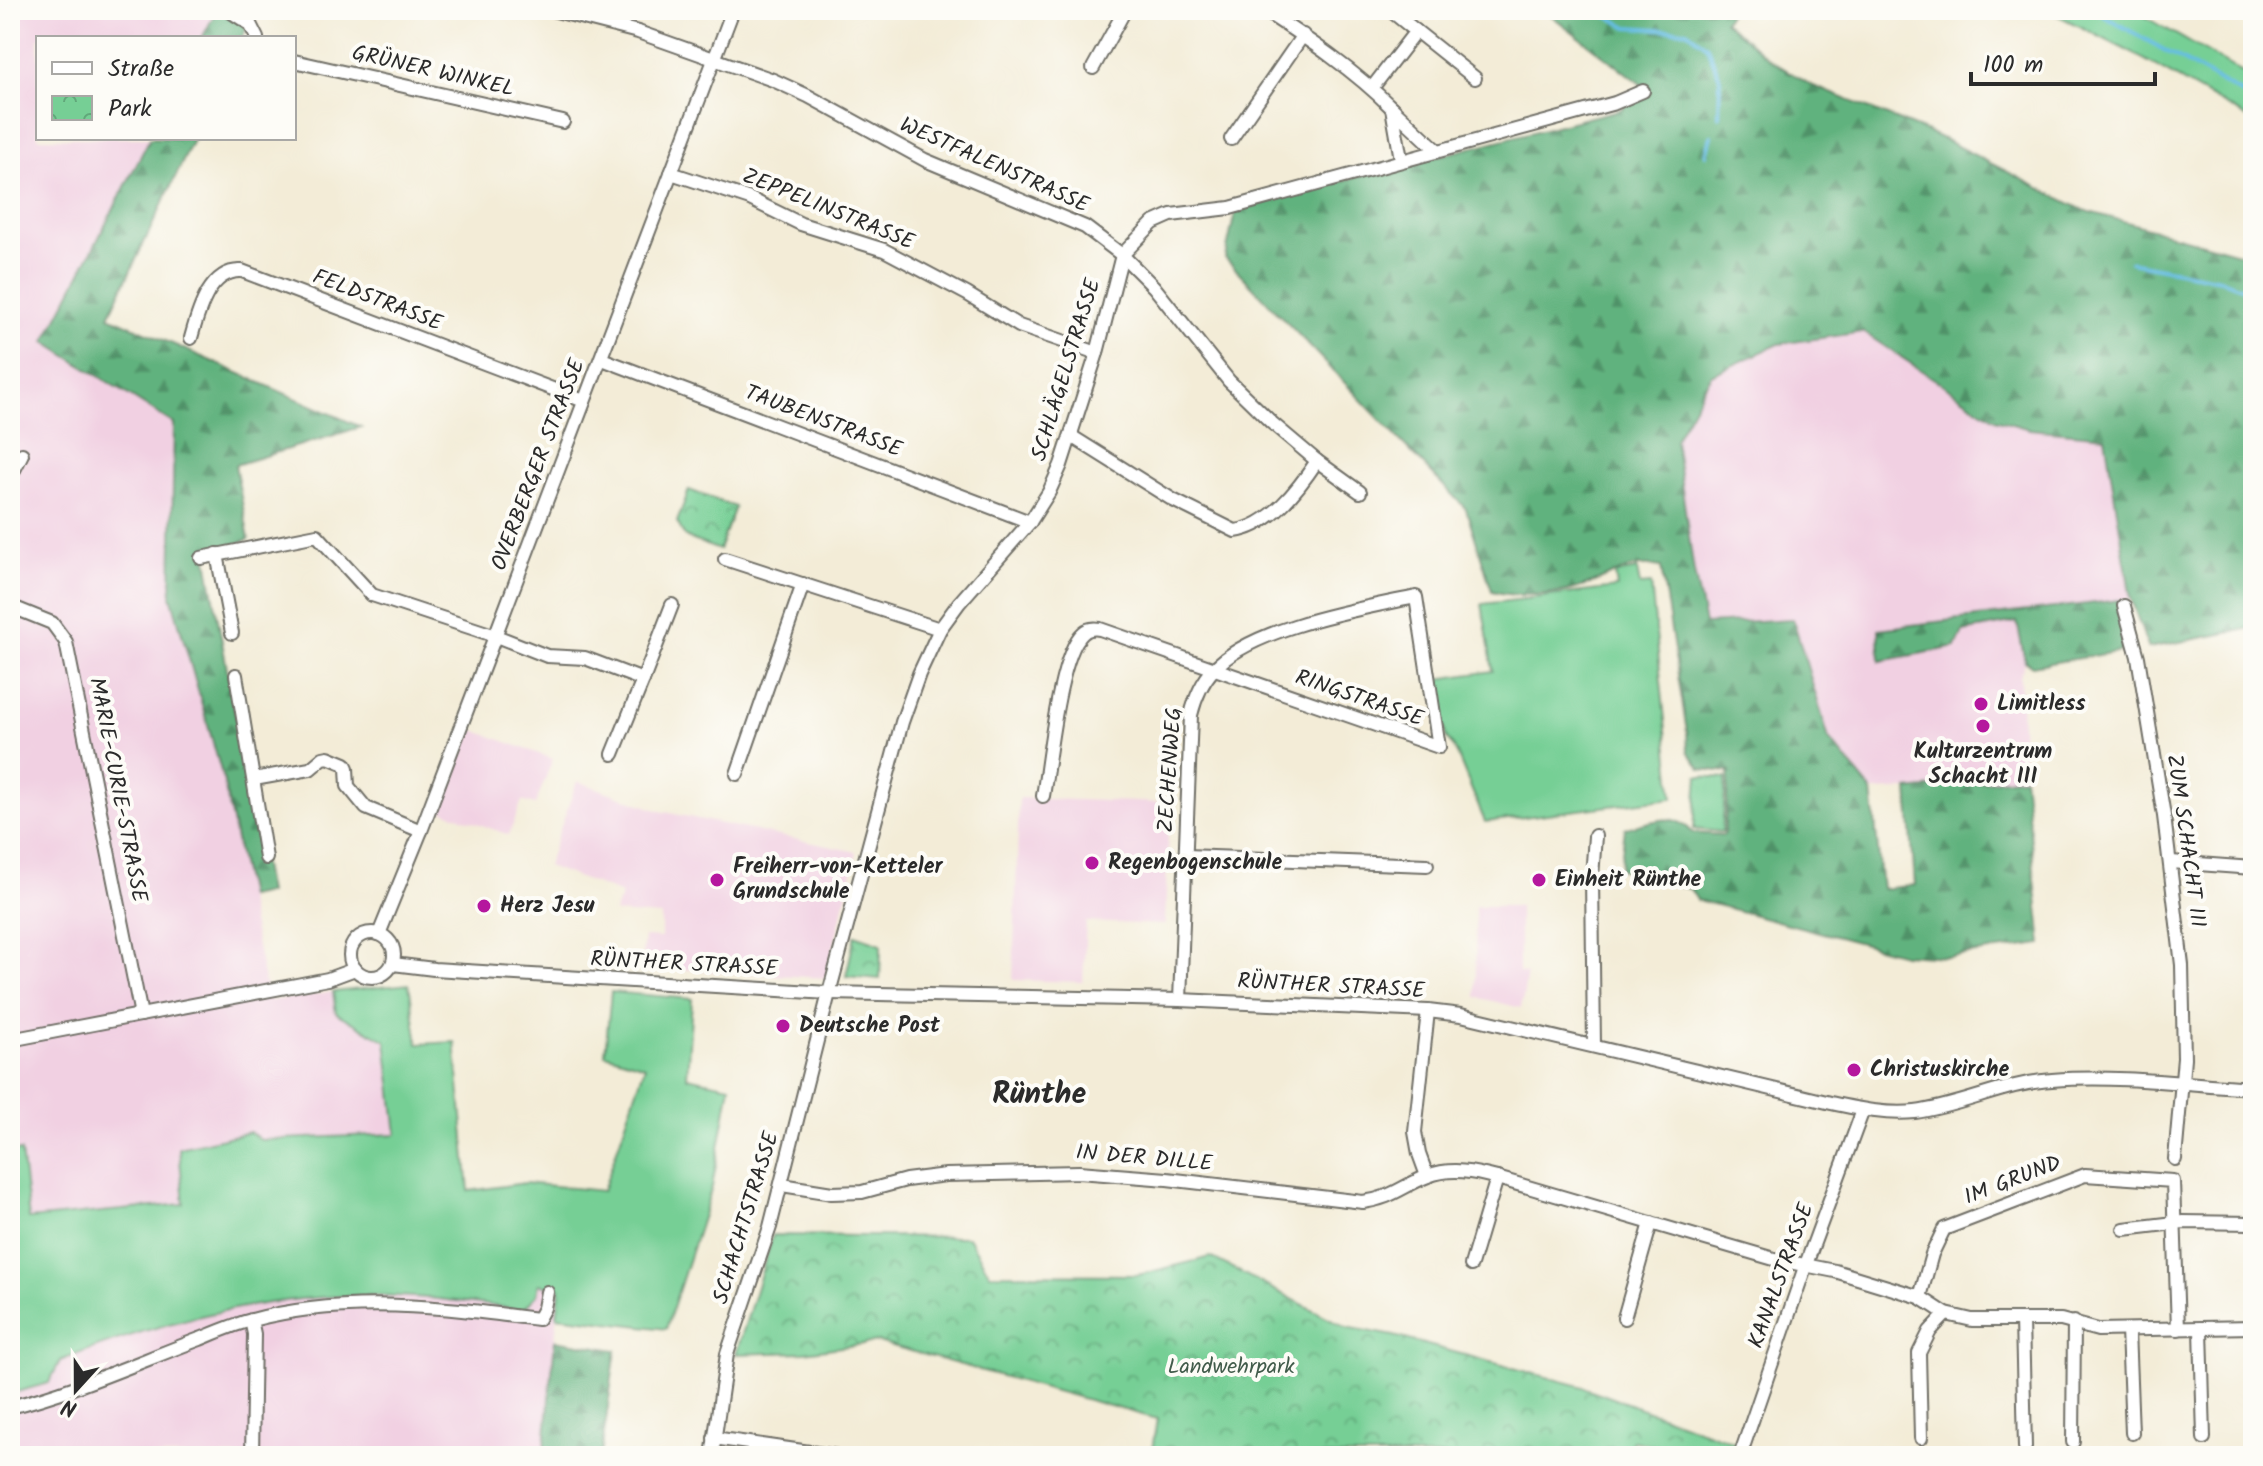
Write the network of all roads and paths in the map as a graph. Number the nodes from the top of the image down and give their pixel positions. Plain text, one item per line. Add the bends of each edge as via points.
1 (228, 10) edge
2 (733, 10) edge
3 (1125, 10) edge
4 (1263, 10) edge
5 (1390, 10) edge
6 (557, 11) edge
7 (1416, 31) junction
8 (1303, 35) junction
9 (256, 36) edge
10 (715, 58) junction
11 (296, 61) edge
12 (1093, 68) dead end
13 (1475, 78) dead end
14 (1372, 88) junction
15 (1643, 91) dead end
16 (1392, 108) junction
17 (563, 122) dead end
18 (1231, 139) dead end
19 (1437, 150) junction
20 (1401, 159) junction
21 (671, 173) junction
22 (1122, 255) junction
23 (191, 338) dead end
24 (1097, 353) junction
25 (602, 359) junction
26 (584, 401) junction
27 (1071, 436) junction
28 (22, 454) dead end
29 (1317, 461) junction
30 (10, 478) edge
31 (1360, 492) dead end
32 (1030, 522) junction
33 (217, 554) junction
34 (201, 558) dead end
35 (725, 559) dead end
36 (803, 584) junction
37 (1416, 597) joint
38 (672, 605) dead end
39 (10, 606) edge
40 (2124, 606) dead end
41 (940, 629) junction
42 (232, 633) dead end
43 (496, 636) junction
44 (1213, 669) junction
45 (236, 675) dead end
46 (643, 680) junction
47 (613, 754) dead end
48 (737, 774) dead end
49 (254, 779) junction
50 (1043, 796) dead end
51 (421, 831) junction
52 (1595, 836) dead end
53 (1186, 856) junction
54 (266, 858) dead end
55 (2171, 862) junction
56 (1427, 865) dead end
57 (2253, 868) edge
58 (379, 934) junction
59 (393, 964) junction
60 (355, 969) junction
61 (829, 993) junction
62 (1180, 1000) junction
63 (1428, 1011) junction
64 (141, 1015) junction
65 (10, 1040) edge
66 (1594, 1046) junction
67 (2180, 1083) junction
68 (2253, 1088) edge
69 (1863, 1110) junction
70 (2175, 1159) dead end
71 (1427, 1176) junction
72 (1497, 1178) junction
73 (782, 1185) junction
74 (1651, 1223) junction
75 (2253, 1223) edge
76 (2173, 1225) junction
77 (2124, 1229) dead end
78 (1471, 1265) dead end
79 (1805, 1267) junction
80 (547, 1292) dead end
81 (1920, 1297) junction
82 (1946, 1314) junction
83 (1624, 1318) dead end
84 (251, 1320) junction
85 (2022, 1320) junction
86 (2074, 1322) junction
87 (2253, 1327) edge
88 (2178, 1329) junction
89 (2201, 1329) junction
90 (2128, 1330) junction
91 (10, 1407) edge
92 (2132, 1433) dead end
93 (714, 1438) junction
94 (1921, 1438) dead end
95 (2204, 1438) dead end
96 (2073, 1442) dead end
97 (2025, 1447) dead end
98 (784, 1452) edge
99 (252, 1456) edge
100 (712, 1456) edge
101 (837, 1456) edge
102 (1740, 1456) edge

1 - 9 street via 250,24
2 - 10 street, OVERBERGER STRASSE
3 - 12 street
4 - 8 street
5 - 7 street
6 - 10 street, WESTFALENSTRASSE
7 - 13 street
7 - 14 street
8 - 14 street
8 - 18 street
10 - 21 street, OVERBERGER STRASSE
10 - 22 street, WESTFALENSTRASSE via 808,96 925,160 1085,227
11 - 17 street, GRÜNER WINKEL
14 - 16 street
15 - 19 street, SCHLÄGELSTRASSE
16 - 19 street
16 - 20 street
19 - 20 street, SCHLÄGELSTRASSE
20 - 22 street, SCHLÄGELSTRASSE via 1230,208 1171,215 1153,223
21 - 24 street, ZEPPELINSTRASSE via 884,250 1019,326
21 - 25 street, OVERBERGER STRASSE
22 - 24 street, SCHLÄGELSTRASSE
22 - 29 street, WESTFALENSTRASSE via 1229,381
23 - 26 street, FELDSTRASSE via 207,294 225,274 242,271
24 - 27 street, SCHLÄGELSTRASSE
25 - 26 street, OVERBERGER STRASSE
25 - 32 street, TAUBENSTRASSE
26 - 43 street, OVERBERGER STRASSE
27 - 29 street via 1173,500 1235,531 1253,525 1284,502
27 - 32 street, SCHLÄGELSTRASSE via 1049,492
28 - 30 street
29 - 31 street, WESTFALENSTRASSE
32 - 41 street, SCHLÄGELSTRASSE
33 - 34 street
33 - 42 street
33 - 43 street via 317,535 372,595
35 - 36 street
36 - 41 street
36 - 48 street
37 - 44 street, ZECHENWEG via 1280,632 1241,647
37 - 44 street, RINGSTRASSE via 1439,747
38 - 46 street
39 - 64 street, MARIE-CURIE-STRASSE via 52,623 66,642
40 - 55 street, ZUM SCHACHT III via 2138,657
41 - 61 street, SCHLÄGELSTRASSE via 902,722
43 - 46 street via 547,656 585,658
43 - 51 street, OVERBERGER STRASSE
44 - 50 street via 1100,629 1083,633 1062,680
44 - 53 street, ZECHENWEG via 1191,715
45 - 49 street
46 - 47 street
49 - 51 street via 310,769 328,757 345,764 348,786 366,808
49 - 54 street
51 - 58 street, OVERBERGER STRASSE
52 - 66 street
53 - 56 street
53 - 62 street, ZECHENWEG
55 - 57 street
55 - 67 street, ZUM SCHACHT III via 2182,965
58 - 59 street via 392,946
58 - 60 street via 363,935 354,943 350,958
59 - 60 street, RÜNTHER STRASSE via 378,976
59 - 61 street, RÜNTHER STRASSE
60 - 64 street, RÜNTHER STRASSE via 328,979
61 - 62 street, RÜNTHER STRASSE
61 - 73 street, SCHACHTSTRASSE
62 - 63 street, RÜNTHER STRASSE
63 - 66 street, RÜNTHER STRASSE
63 - 71 street via 1415,1132
64 - 65 street, RÜNTHER STRASSE
66 - 69 street, RÜNTHER STRASSE
67 - 68 street, RÜNTHER STRASSE
67 - 69 street, RÜNTHER STRASSE via 2052,1079 1915,1112
67 - 70 street
69 - 79 street, KANALSTRASSE
71 - 72 street, IN DER DILLE via 1460,1171
71 - 73 street, IN DER DILLE via 1392,1196 1363,1202 1079,1172 946,1175 862,1192
72 - 74 street, IN DER DILLE
72 - 78 street
73 - 93 street, SCHACHTSTRASSE via 727,1354
74 - 79 street, IN DER DILLE
74 - 83 street
75 - 76 street
76 - 77 street
76 - 81 street, IM GRUND via 2173,1181 2085,1175 1944,1229
76 - 88 street, IM GRUND
79 - 81 street, IN DER DILLE
79 - 102 street, KANALSTRASSE
80 - 84 street via 538,1319 407,1305 326,1306
81 - 82 street, IN DER DILLE
82 - 85 street
82 - 94 street via 1919,1353
84 - 91 street
84 - 99 street
85 - 86 street
85 - 97 street
86 - 90 street via 2098,1330
86 - 96 street
87 - 89 street
88 - 89 street
88 - 90 street
89 - 95 street
90 - 92 street
93 - 98 street
93 - 100 street, SCHACHTSTRASSE
98 - 101 street

